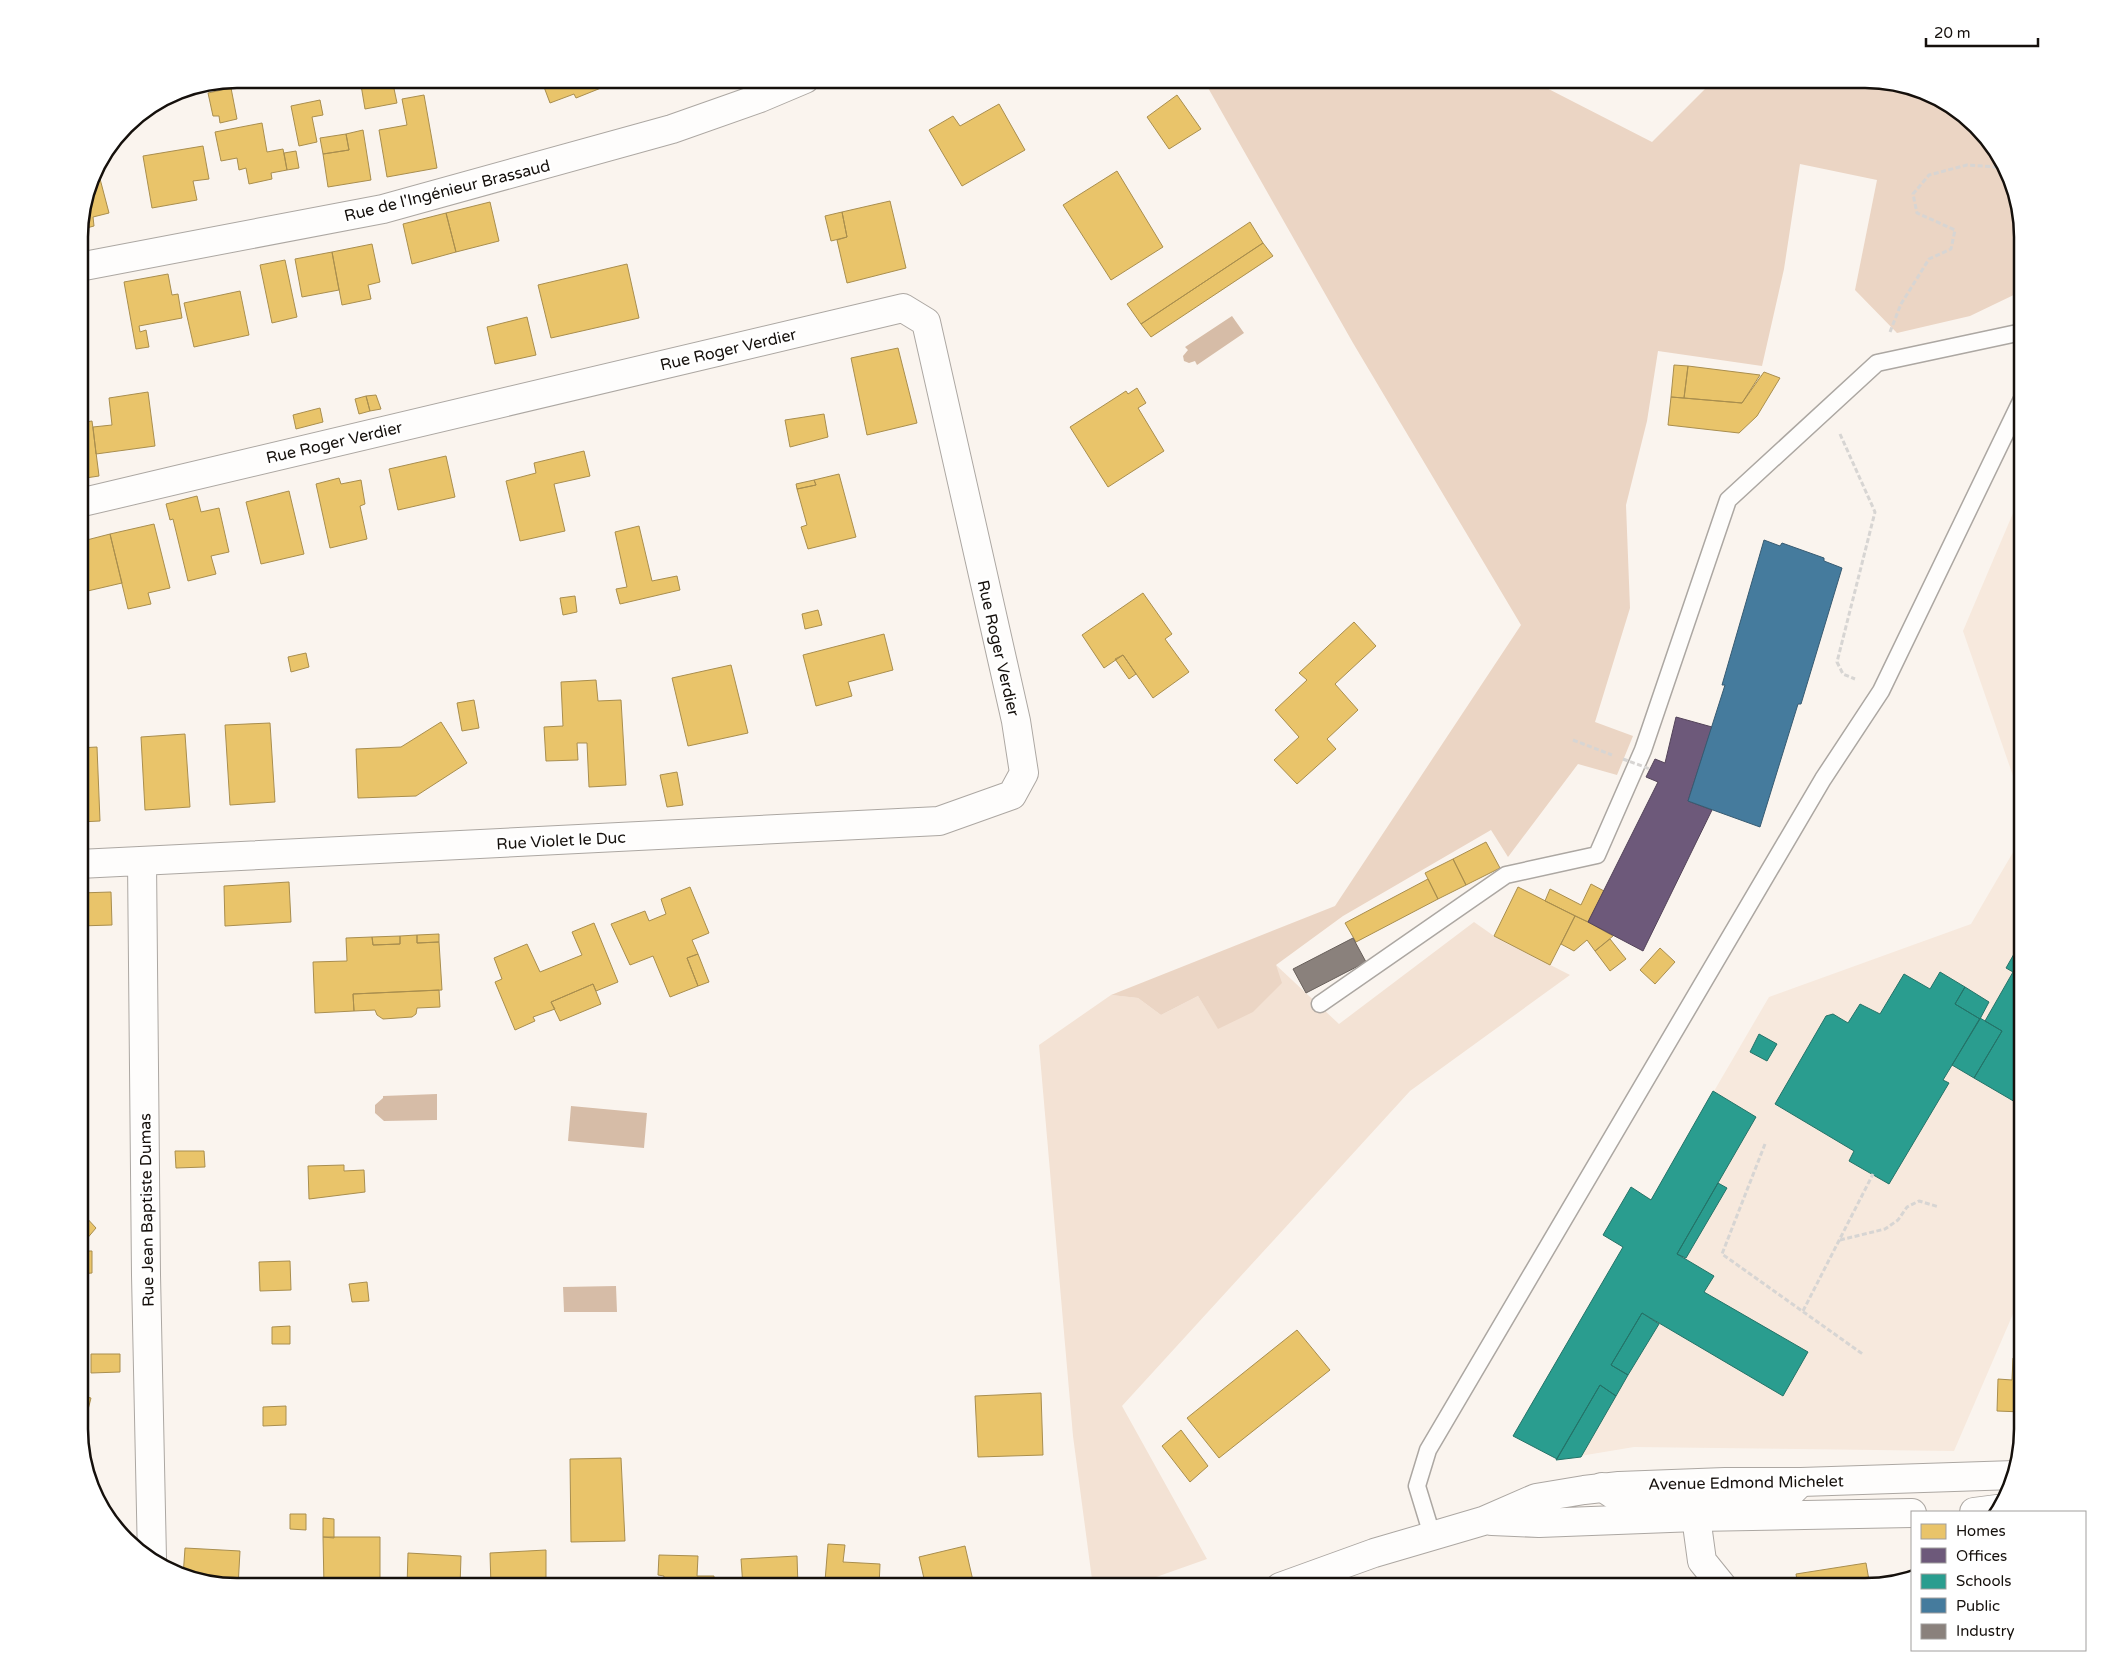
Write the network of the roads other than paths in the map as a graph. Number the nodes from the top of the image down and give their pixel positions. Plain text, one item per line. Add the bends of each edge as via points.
1 (758, 89) edge
2 (88, 266) edge
3 (2014, 334) edge
4 (2014, 415) edge
5 (88, 500) edge
6 (1024, 773) joint
7 (142, 861) junction
8 (88, 864) edge
9 (1320, 1004) dead end
10 (2006, 1475) edge
11 (1801, 1482) junction
12 (1602, 1487) junction
13 (1911, 1514) edge
14 (1696, 1517) junction
15 (1483, 1521) junction
16 (1432, 1535) junction
17 (152, 1551) edge
18 (1306, 1578) edge
19 (1716, 1578) edge

1 - 2 street, Rue de l'Ingénieur Brassaud via 672,129 383,209
3 - 9 lane via 1877,363 1728,500 1643,750 1597,855 1506,875
4 - 16 lane via 1880,691 1823,779 1428,1450 1417,1486
5 - 6 street, Rue Roger Verdier via 903,308 926,322 1016,721
6 - 7 street, Rue Violet le Duc via 1012,795 939,821
7 - 8 street, Rue Violet le Duc
7 - 17 street, Rue Jean Baptiste Dumas
10 - 11 street, Avenue Edmond Michelet
11 - 12 street, Avenue Edmond Michelet
11 - 14 street via 1786,1497 1717,1498
12 - 14 street via 1622,1501 1689,1502
12 - 15 street, Avenue Edmond Michelet via 1536,1498
13 - 14 street, Avenue Edmond Michelet
14 - 15 street, Avenue Edmond Michelet via 1539,1523
14 - 19 street via 1702,1561
15 - 16 street, Avenue Edmond Michelet
16 - 18 street, Avenue Edmond Michelet

